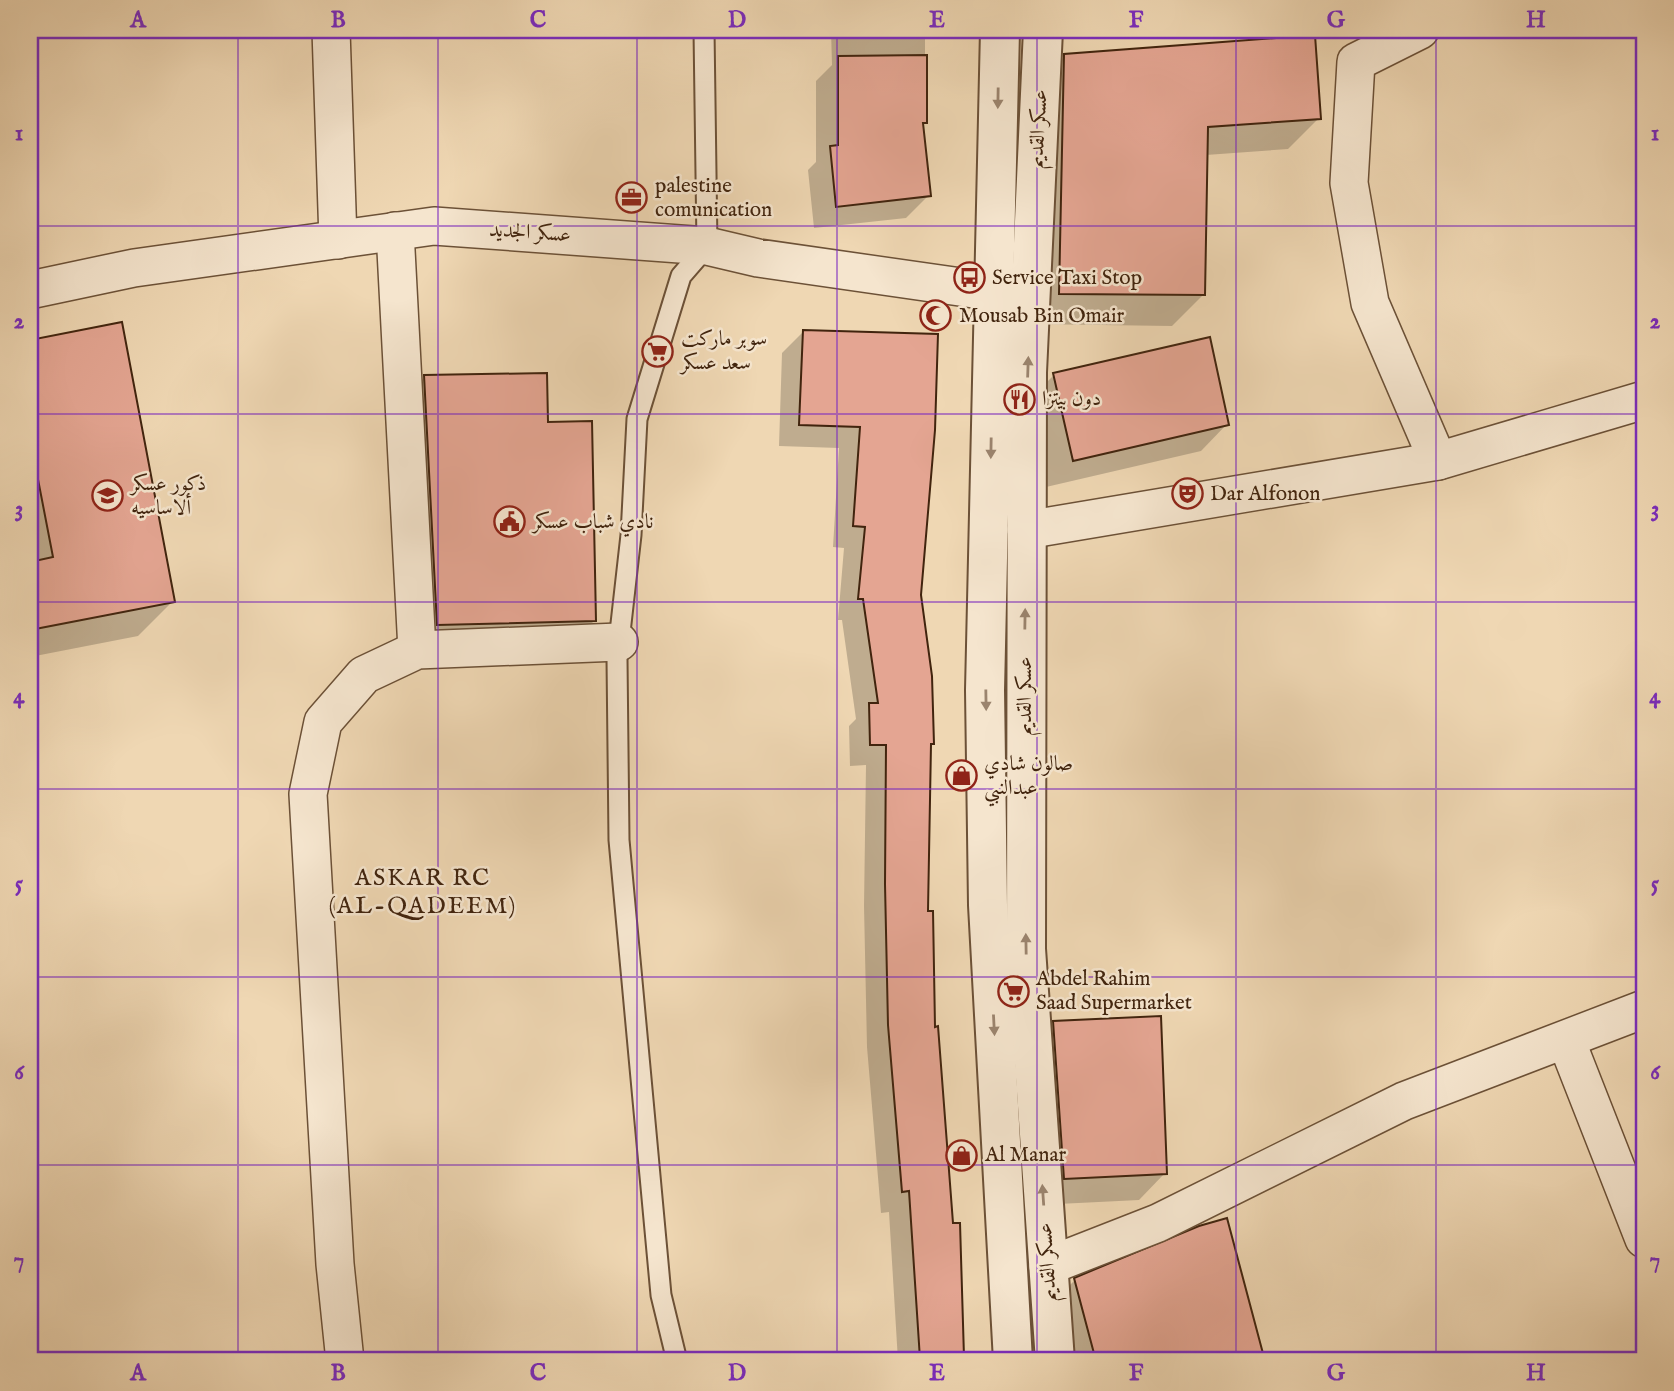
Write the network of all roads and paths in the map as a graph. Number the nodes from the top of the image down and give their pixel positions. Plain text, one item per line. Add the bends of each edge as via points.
1 (331, 30) edge
2 (704, 30) edge
3 (1000, 30) edge
4 (1043, 30) edge
5 (1420, 30) edge
6 (395, 231) junction
7 (338, 240) junction
8 (707, 246) junction
9 (30, 290) edge
10 (1013, 295) junction
11 (1644, 400) edge
12 (1438, 461) junction
13 (1026, 530) junction
14 (619, 642) junction
15 (417, 650) junction
16 (1644, 1009) edge
17 (1566, 1040) junction
18 (1644, 1239) edge
19 (1048, 1266) junction
20 (345, 1361) edge
21 (677, 1361) edge
22 (1013, 1361) edge
23 (1055, 1361) edge

1 - 7 street
2 - 8 lane
3 -> 10 street, عسكر القديم
4 - 10 street, عسكر القديم
5 - 12 street via 1356,62 1349,183 1370,303
6 - 7 street, عسكر الجديد
6 - 8 street, عسكر الجديد via 434,226
6 - 15 street
7 - 9 street, عسكر الجديد via 134,268
8 - 10 street, عسكر الجديد via 758,258
8 - 14 lane via 681,276 637,419
13 -> 10 street, عسكر القديم
10 -> 22 street, عسكر القديم via 985,690 988,905
11 - 12 street
12 - 13 street
19 -> 13 street, عسكر القديم via 1026,949
14 - 15 street
14 - 21 lane via 618,840 661,1295
15 - 20 street via 364,675 323,722 308,794 335,1264
16 - 17 street
17 - 18 street
17 - 19 street via 1404,1101 1158,1223
19 - 23 street, عسكر القديم

